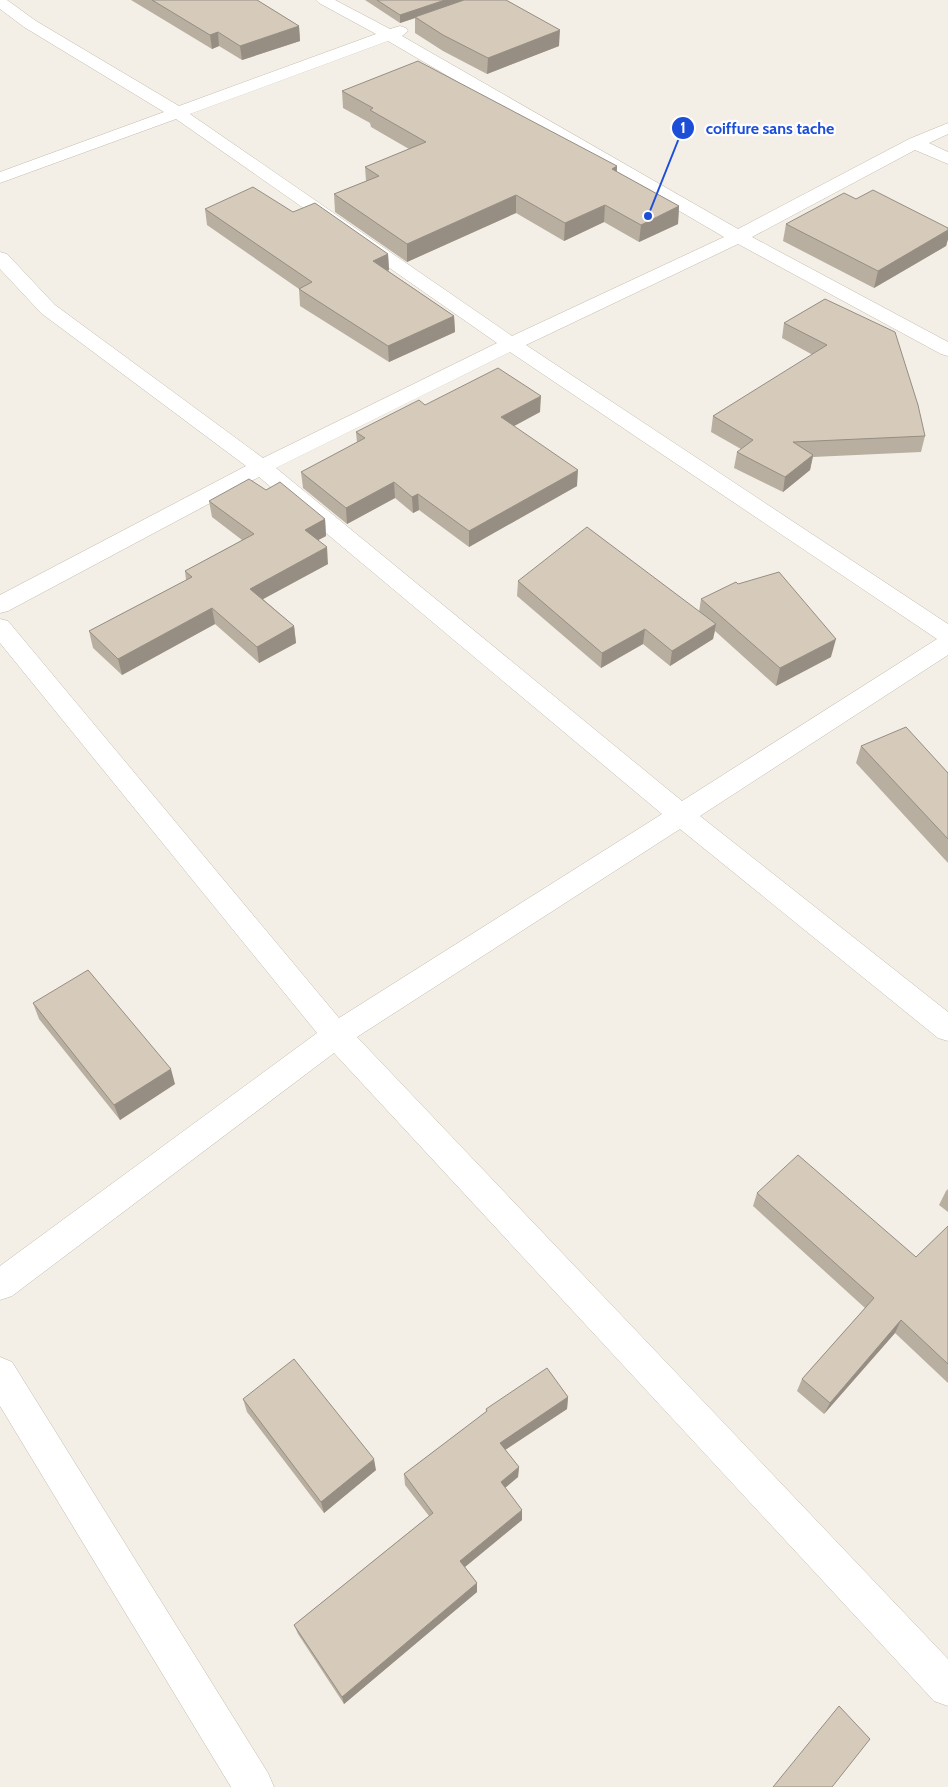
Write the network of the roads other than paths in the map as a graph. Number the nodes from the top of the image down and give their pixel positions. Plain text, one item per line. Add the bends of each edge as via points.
1 (324, 0) edge
2 (0, 2) edge
3 (416, 25) edge
4 (389, 35) junction
5 (178, 113) junction
6 (948, 128) edge
7 (915, 143) junction
8 (948, 159) edge
9 (0, 178) edge
10 (738, 237) junction
11 (0, 258) edge
12 (511, 344) junction
13 (948, 350) edge
14 (261, 467) junction
15 (0, 605) edge
16 (0, 627) edge
17 (948, 635) edge
18 (948, 644) edge
19 (681, 815) junction
20 (948, 1029) edge
21 (336, 1035) junction
22 (0, 1284) edge
23 (0, 1374) edge
24 (948, 1687) edge
25 (254, 1787) edge

1 - 4 street
2 - 5 street via 30,24
3 - 4 street
4 - 5 street
4 - 10 street
5 - 9 street
5 - 12 street
6 - 7 street
7 - 8 street
7 - 10 street
10 - 12 street
10 - 13 street
11 - 14 street via 48,309
12 - 14 street
12 - 17 street
14 - 15 street
14 - 19 street
16 - 21 street
18 - 19 street
19 - 20 street
19 - 21 street
21 - 22 street
21 - 24 street
23 - 25 street

